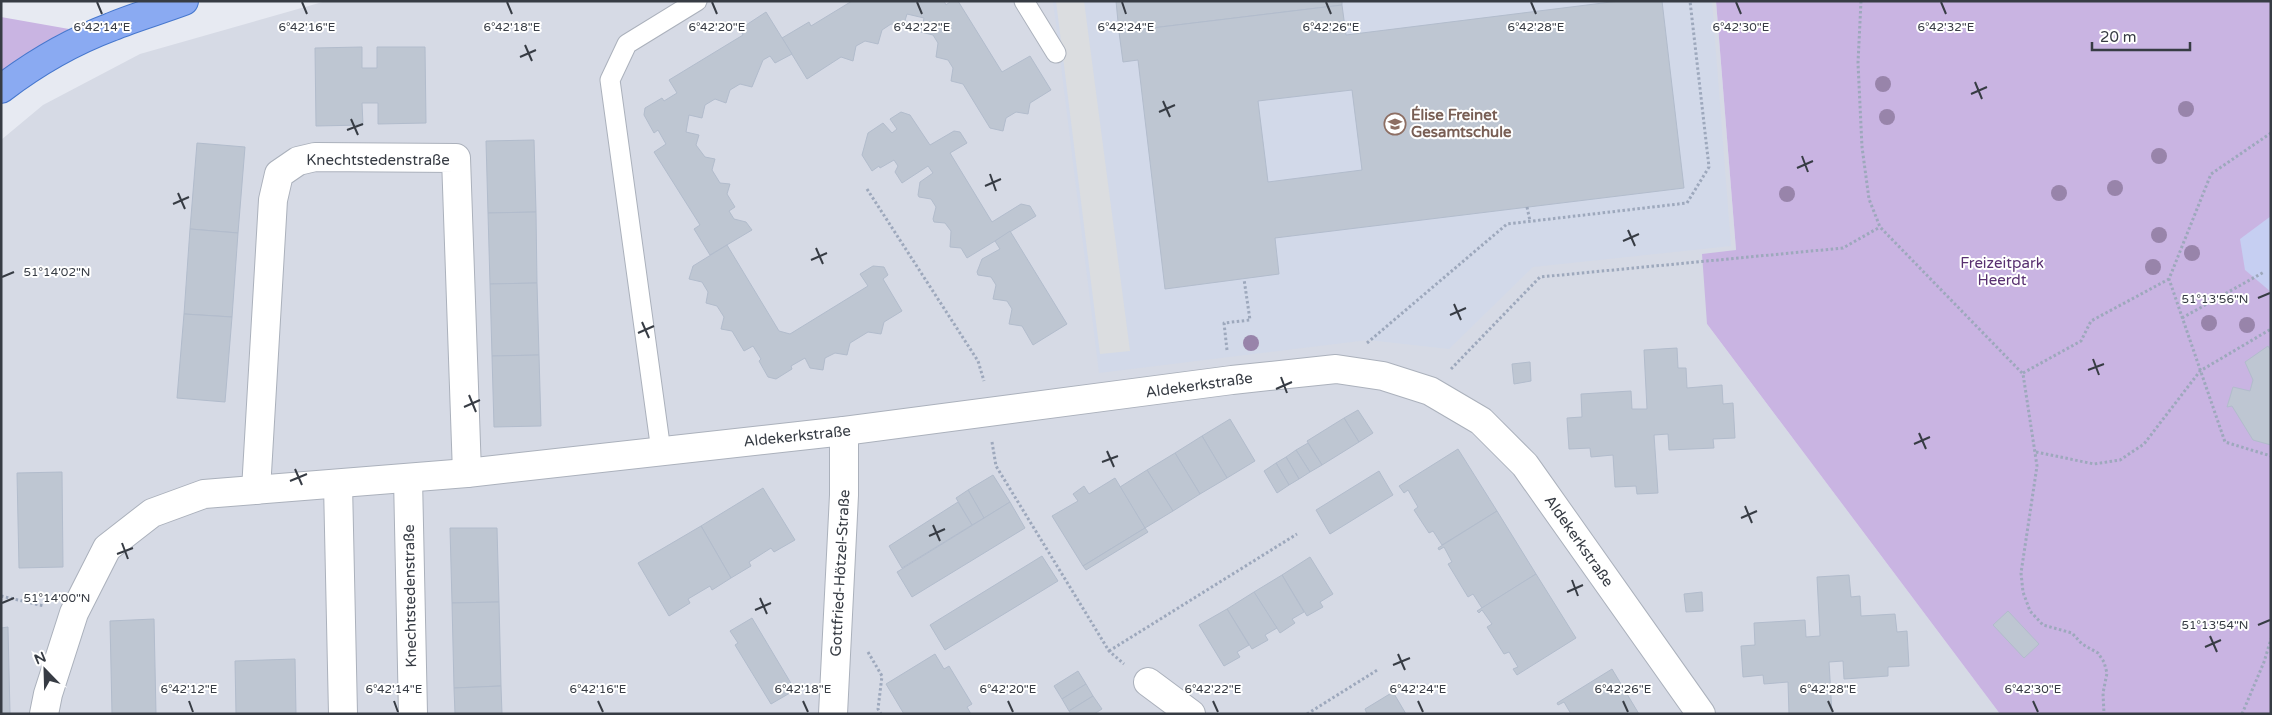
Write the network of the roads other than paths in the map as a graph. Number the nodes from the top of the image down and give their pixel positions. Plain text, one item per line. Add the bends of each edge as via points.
1 (184, 1) edge
2 (697, 1) edge
3 (1024, 1) edge
4 (1056, 53) dead end
5 (1, 89) edge
6 (844, 432) junction
7 (661, 451) junction
8 (468, 473) junction
9 (408, 478) junction
10 (338, 484) junction
11 (256, 490) junction
12 (1148, 682) road end
13 (44, 714) edge
14 (343, 714) edge
15 (413, 714) edge
16 (833, 714) edge
17 (1191, 714) edge
18 (1701, 714) edge

1 - 5 highway via 66,47
2 - 7 lane via 627,44 610,80
3 - 4 lane
6 - 7 street, Aldekerkstraße
6 - 16 street, Gottfried-Hötzel-Straße
6 - 18 street, Aldekerkstraße via 1336,369 1384,376 1430,391 1481,421 1525,465
7 - 8 street, Aldekerkstraße
8 - 9 street, Aldekerkstraße
8 - 11 street, Knechtstedenstraße via 456,158 315,157 298,161 279,174 273,200
9 - 10 street, Aldekerkstraße
9 - 15 street, Knechtstedenstraße
10 - 11 street, Aldekerkstraße
10 - 14 street
11 - 13 street, Aldekerkstraße via 204,494 152,513 107,548 74,613
12 - 17 street

